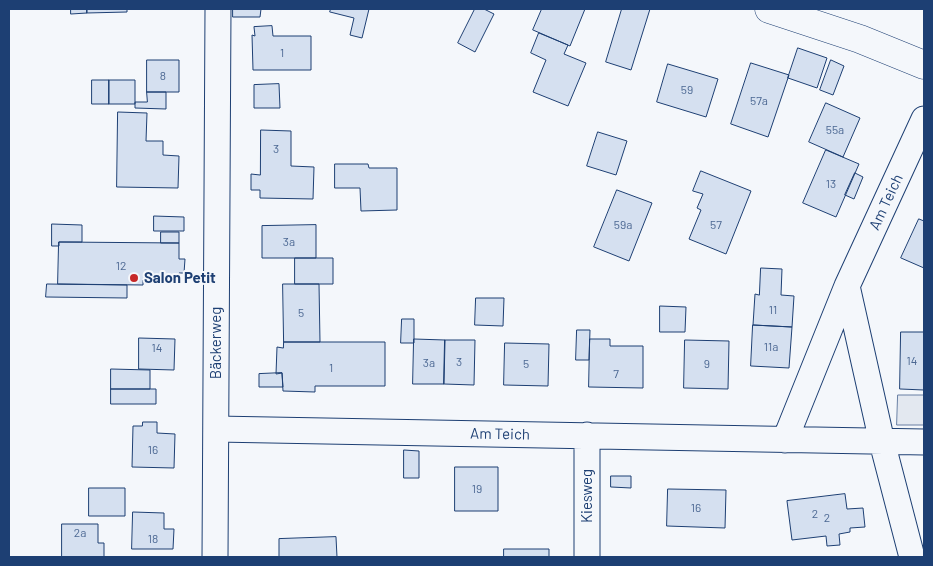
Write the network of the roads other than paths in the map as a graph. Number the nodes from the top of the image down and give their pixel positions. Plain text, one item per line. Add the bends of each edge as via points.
1 (218, 9) edge
2 (769, 9) edge
3 (924, 65) edge
4 (924, 119) edge
5 (847, 286) junction
6 (216, 429) junction
7 (587, 435) junction
8 (785, 440) junction
9 (882, 442) junction
10 (924, 442) edge
11 (215, 557) edge
12 (587, 557) edge
13 (912, 557) edge

1 - 6 street, Bäckerweg
2 - 3 street via 860,39
4 - 5 street, Am Teich
5 - 8 street, Am Teich
5 - 9 street
6 - 7 street, Am Teich
6 - 11 street, Bäckerweg
7 - 8 street, Am Teich
7 - 12 street, Kiesweg
8 - 9 street, Am Teich
9 - 10 street, Am Teich
9 - 13 street

